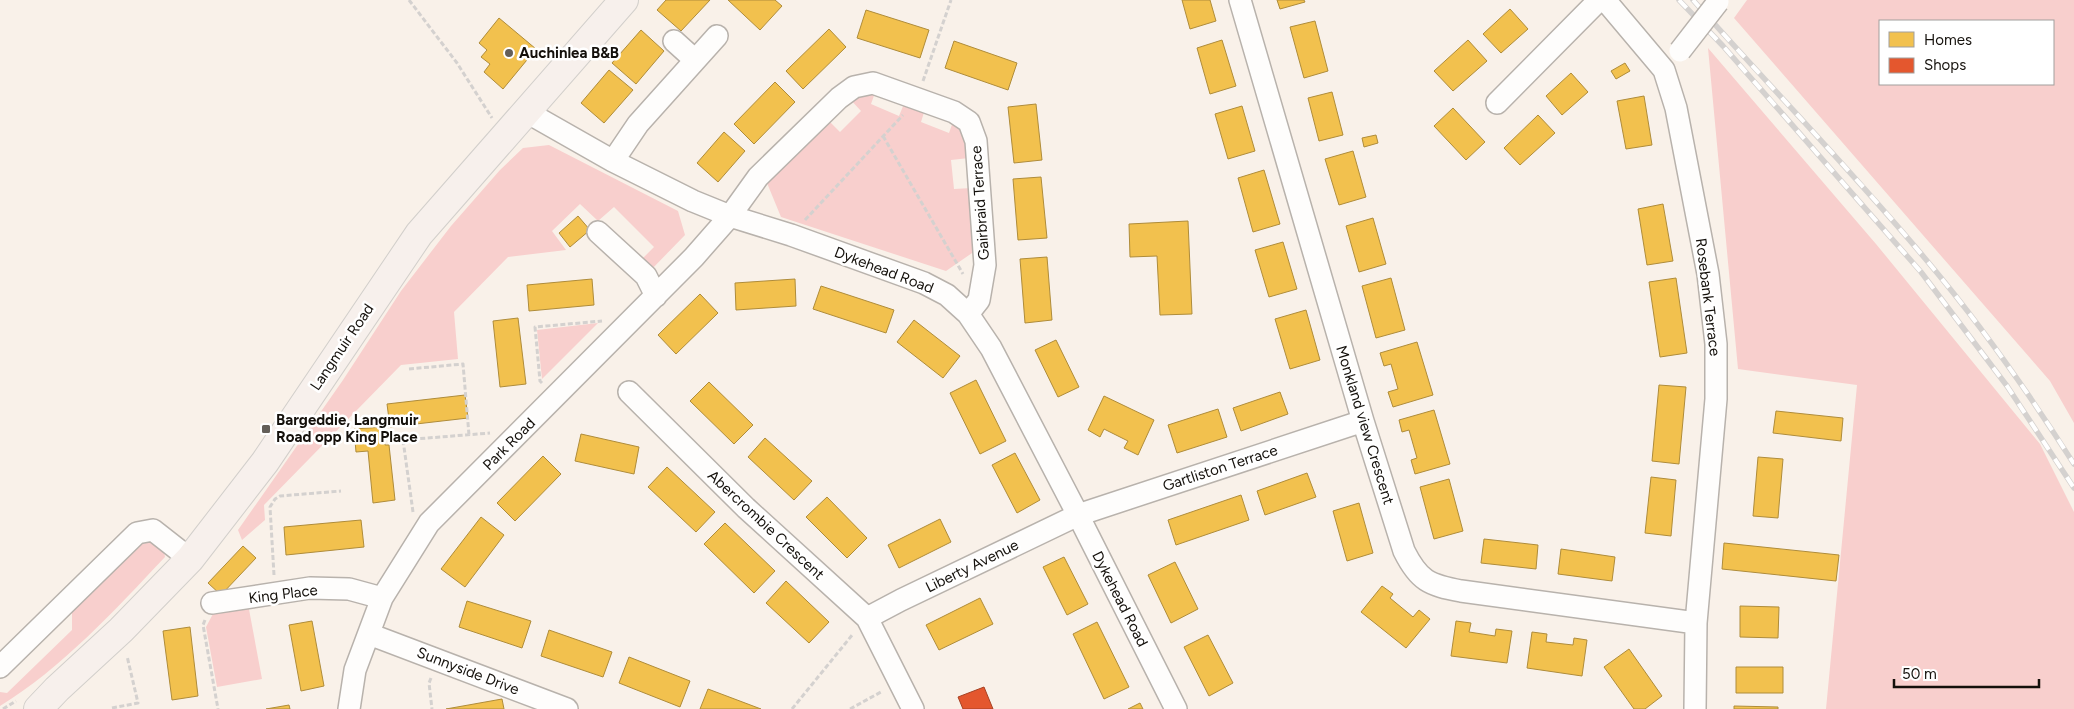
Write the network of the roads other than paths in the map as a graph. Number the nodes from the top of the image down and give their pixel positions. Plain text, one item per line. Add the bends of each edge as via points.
1 (624, 0) edge
2 (1240, 0) edge
3 (1599, 0) edge
4 (1605, 0) edge
5 (1718, 1) edge
6 (717, 36) dead end
7 (674, 41) dead end
8 (695, 60) junction
9 (1664, 70) junction
10 (1497, 103) dead end
11 (525, 111) junction
12 (613, 161) junction
13 (730, 216) junction
14 (598, 232) dead end
15 (656, 296) junction
16 (973, 307) junction
17 (629, 392) dead end
18 (1363, 421) junction
19 (1078, 515) junction
20 (190, 559) junction
21 (382, 598) junction
22 (212, 603) road end
23 (867, 618) junction
24 (1696, 623) junction
25 (369, 634) junction
26 (0, 667) edge
27 (57, 689) junction
28 (27, 709) edge
29 (38, 709) edge
30 (349, 709) edge
31 (567, 709) edge
32 (913, 709) edge
33 (1176, 709) edge
34 (1696, 709) edge

1 - 11 main road, Langmuir Road
2 - 18 street, Monkland view Crescent
3 - 10 street
4 - 9 street, Rosebank Terrace
5 - 9 street, bridge
6 - 8 street
7 - 8 street
8 - 12 street via 638,124
9 - 24 street, Rosebank Terrace via 1676,108 1708,274 1716,344 1716,399
11 - 12 street, Dykehead Road
11 - 20 main road, Langmuir Road via 419,234 265,462
12 - 13 street, Dykehead Road
13 - 15 street, Park Road
13 - 16 street, Dykehead Road via 924,283
13 - 16 street, Gairbraid Terrace via 758,177 854,87 873,83 954,112 969,122 976,142 985,265
14 - 15 street via 646,276
15 - 21 street, Park Road via 429,524
16 - 19 street, Dykehead Road
17 - 23 street, Abercrombie Crescent via 746,508
18 - 19 street, Gartliston Terrace
18 - 24 street, Monkland view Crescent via 1404,551 1413,570 1436,586
19 - 23 street, Liberty Avenue
19 - 33 street, Dykehead Road
20 - 26 street via 153,530 137,533
20 - 27 main road, Langmuir Road via 121,630
21 - 22 street, King Place via 349,589 310,588
21 - 25 street, Park Road
23 - 32 street, Abercrombie Crescent
24 - 34 street, Rosebank Terrace
25 - 30 street, Park Road via 355,670
25 - 31 street, Sunnyside Drive
27 - 28 main road, Langmuir Road
27 - 29 main road, Langmuir Road

